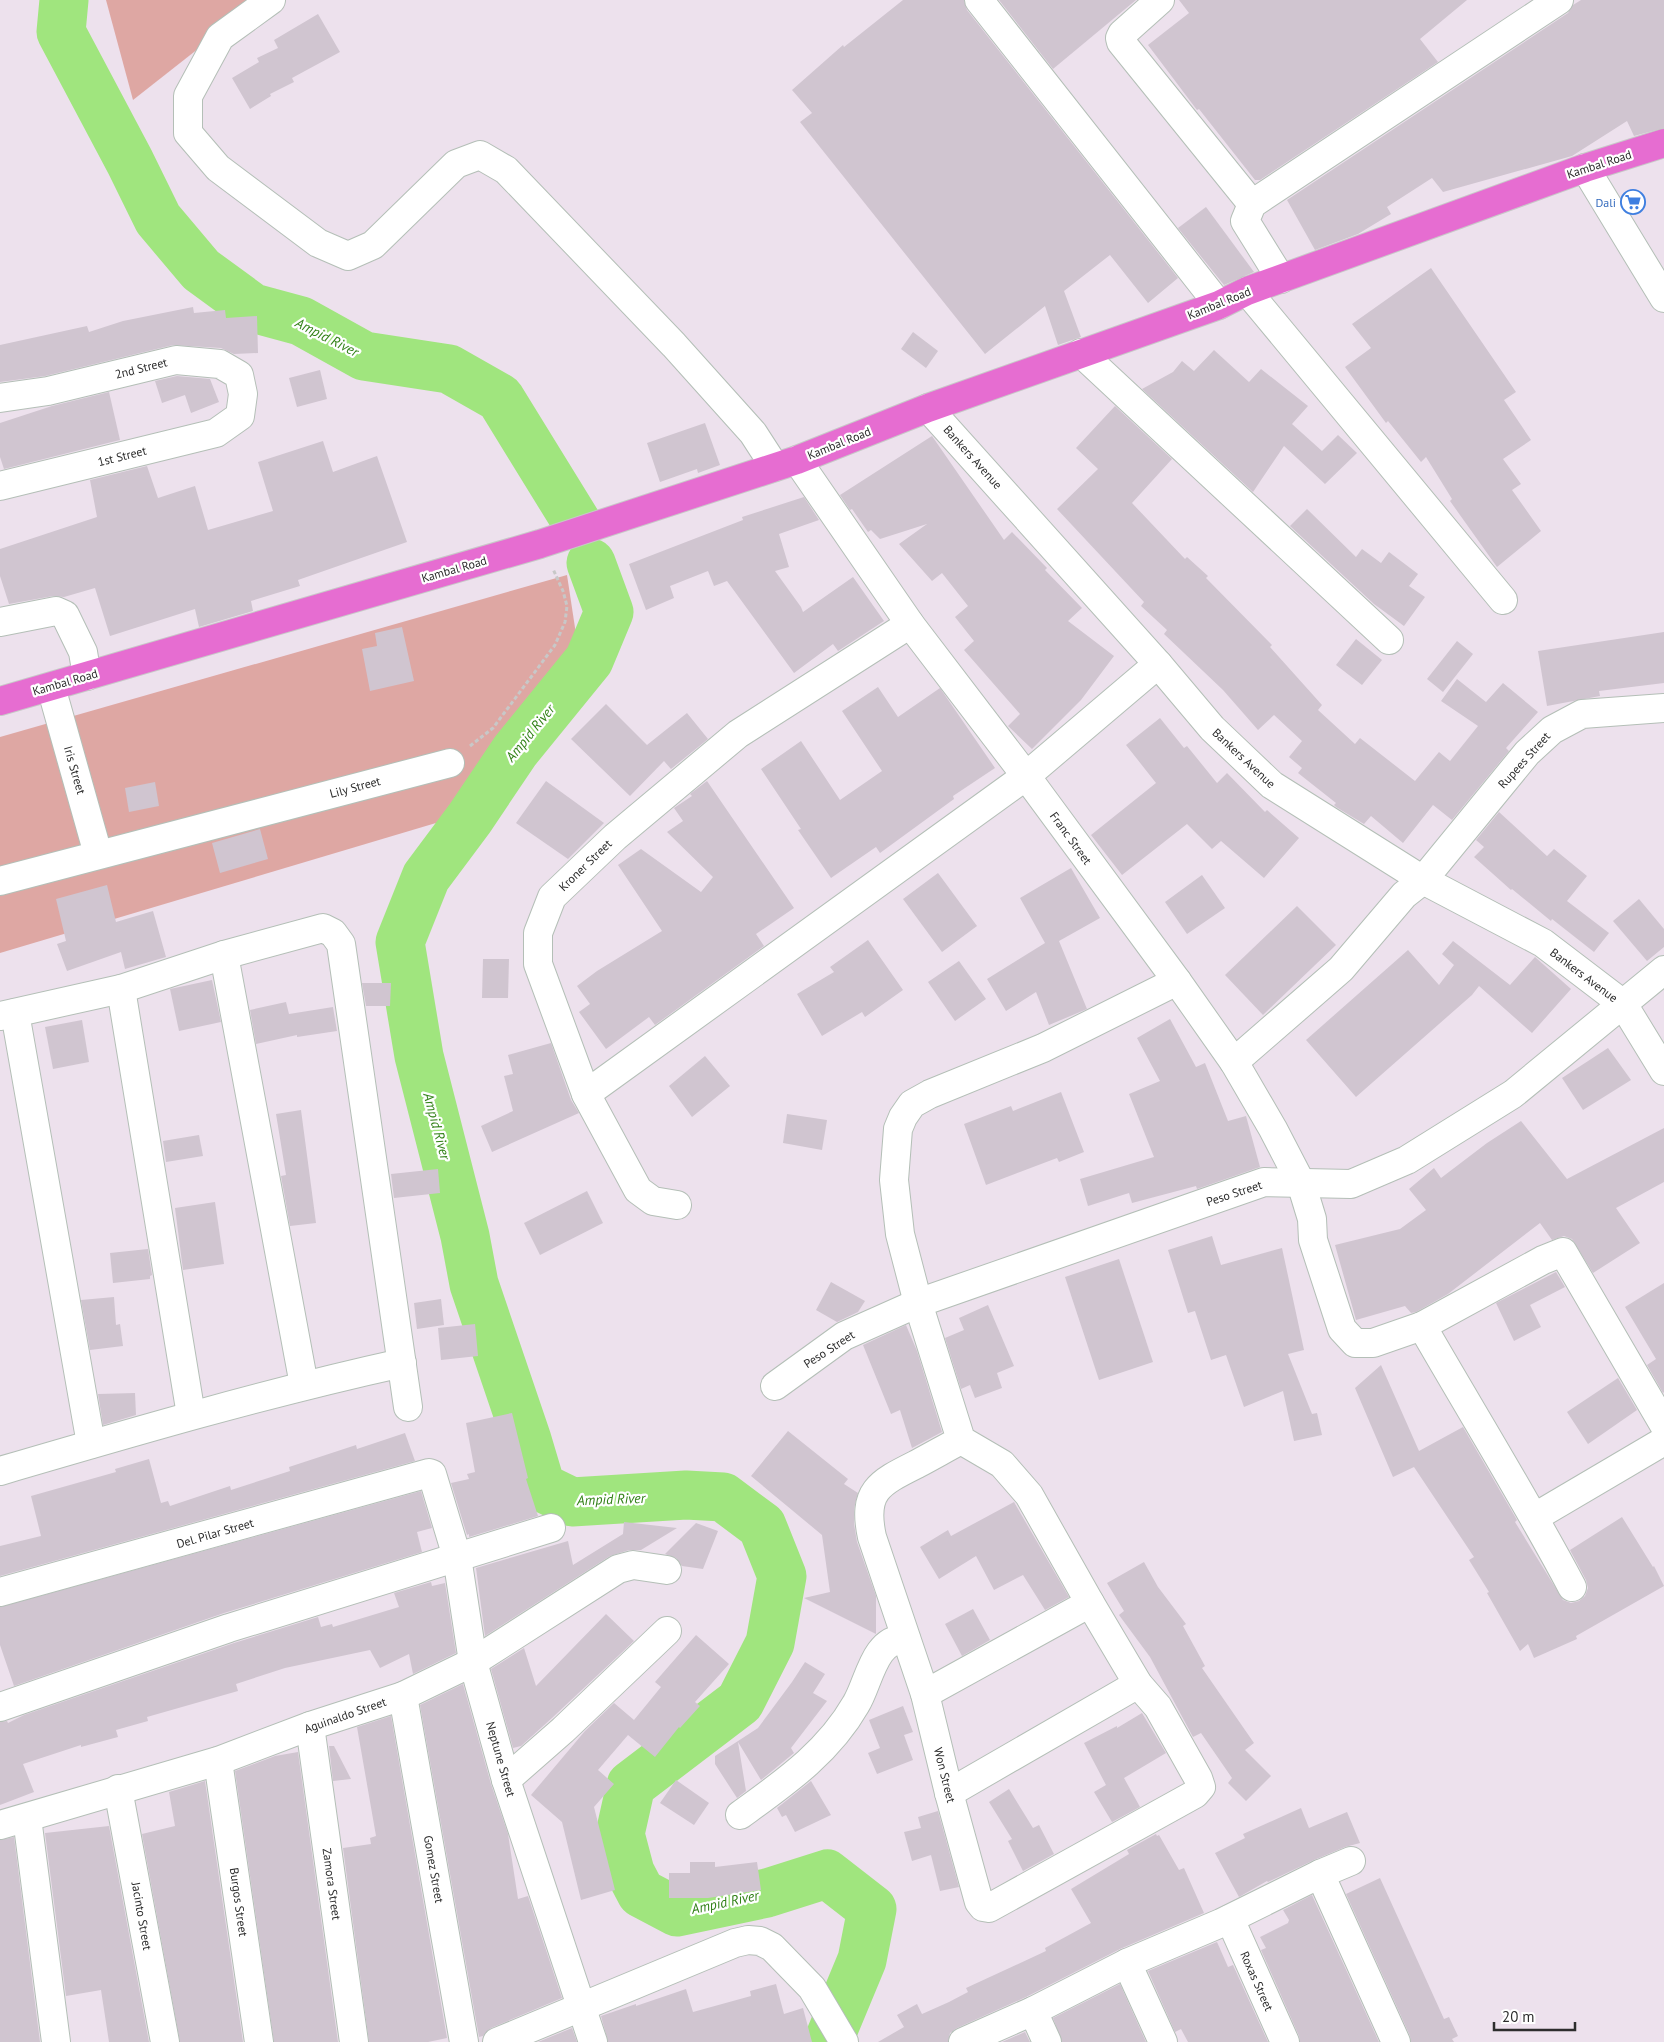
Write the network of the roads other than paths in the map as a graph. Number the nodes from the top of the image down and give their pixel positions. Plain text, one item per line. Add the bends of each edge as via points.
1 (271, 0) edge
2 (979, 0) edge
3 (1559, 0) edge
4 (1151, 3) edge
5 (1664, 143) edge
6 (1584, 168) junction
7 (1252, 204) junction
8 (1281, 279) junction
9 (1248, 291) junction
10 (1664, 298) edge
11 (1219, 305) junction
12 (1081, 353) junction
13 (0, 398) edge
14 (928, 408) junction
15 (240, 416) joint
16 (786, 463) junction
17 (0, 486) edge
18 (1503, 600) dead end
19 (0, 622) edge
20 (910, 624) junction
21 (1389, 640) dead end
22 (1158, 664) junction
23 (87, 676) junction
24 (51, 687) junction
25 (0, 702) edge
26 (1664, 708) edge
27 (450, 763) road end
28 (1026, 776) junction
29 (98, 854) junction
30 (1423, 880) junction
31 (0, 881) edge
32 (224, 955) junction
33 (1664, 970) edge
34 (1177, 982) junction
35 (121, 989) junction
36 (1623, 1004) junction
37 (7, 1014) edge
38 (1234, 1062) junction
39 (1664, 1071) edge
40 (586, 1094) junction
41 (1301, 1183) junction
42 (676, 1205) dead end
43 (918, 1303) junction
44 (1422, 1326) junction
45 (402, 1363) junction
46 (304, 1385) junction
47 (775, 1386) dead end
48 (408, 1407) dead end
49 (191, 1415) junction
50 (1664, 1425) edge
51 (961, 1440) junction
52 (1664, 1441) edge
53 (91, 1444) junction
54 (0, 1471) edge
55 (429, 1473) joint
56 (1535, 1517) junction
57 (551, 1528) dead end
58 (457, 1557) junction
59 (667, 1570) dead end
60 (1572, 1587) dead end
61 (0, 1592) edge
62 (1090, 1603) junction
63 (667, 1631) dead end
64 (906, 1639) junction
65 (473, 1662) junction
66 (1138, 1684) junction
67 (925, 1694) junction
68 (403, 1696) junction
69 (0, 1707) edge
70 (310, 1726) junction
71 (218, 1761) junction
72 (506, 1780) junction
73 (118, 1789) junction
74 (949, 1793) junction
75 (740, 1815) dead end
76 (28, 1818) junction
77 (0, 1824) edge
78 (1351, 1862) dead end
79 (1320, 1874) junction
80 (1230, 1919) junction
81 (1127, 1963) junction
82 (581, 2006) junction
83 (1033, 2011) junction
84 (56, 2042) edge
85 (165, 2042) edge
86 (259, 2042) edge
87 (354, 2042) edge
88 (464, 2042) edge
89 (497, 2042) edge
90 (593, 2042) edge
91 (844, 2042) edge
92 (963, 2042) edge
93 (1047, 2042) edge
94 (1163, 2042) edge
95 (1285, 2042) edge
96 (1396, 2042) edge

1 - 16 street, Franc Street via 220,37 188,96 188,133 218,168 318,243 348,256 374,245 456,164 480,155 506,170 674,345 753,433
2 - 11 street
3 - 7 street
4 - 7 street via 1122,34 1121,42
5 - 6 main road, Kambal Road
6 - 8 main road, Kambal Road
6 - 10 street
7 - 8 street via 1245,221
8 - 9 main road, Kambal Road
9 - 11 main road, Kambal Road
9 - 18 street
11 - 12 main road, Kambal Road
12 - 14 main road, Kambal Road
12 - 21 street
13 - 15 street, 2nd Street via 48,391 176,360 220,364 238,375 243,394
14 - 16 main road, Kambal Road
14 - 22 street, Bankers Avenue
15 - 17 street, 1st Street via 216,433
16 - 20 street, Franc Street via 826,502
16 - 23 main road, Kambal Road via 540,544
19 - 23 street via 56,612 65,615 83,652
20 - 28 street, Franc Street
20 - 40 street, Kroner Street via 738,734 615,837 552,897 538,933 538,964
22 - 28 street
22 - 30 street, Bankers Avenue via 1212,728 1272,786
23 - 24 main road, Kambal Road
24 - 25 main road, Kambal Road
24 - 29 street, Iris Street
26 - 30 street, Rupees Street via 1582,714 1552,730 1528,753
27 - 29 street, Lily Street
28 - 34 street, Franc Street
28 - 40 street
29 - 31 street, Lily Street
30 - 36 street, Bankers Avenue via 1543,943
30 - 38 street, Rupees Street via 1404,895 1341,969
32 - 35 street
32 - 45 street via 323,928 333,933 341,944
32 - 46 street
33 - 36 street, Peso Street
34 - 38 street, Franc Street
34 - 43 street via 1043,1048 912,1104 898,1129 894,1180 900,1234
35 - 37 street
35 - 49 street
36 - 39 street, Bankers Avenue
36 - 41 street, Peso Street via 1514,1094 1407,1160 1351,1184
37 - 53 street
38 - 41 street, Franc Street
40 - 42 street, Kroner Street via 638,1190 653,1201
41 - 43 street, Peso Street via 1264,1182
41 - 44 street, Franc Street via 1312,1219 1314,1240 1342,1329 1355,1343 1373,1343
43 - 47 street, Peso Street via 844,1336
43 - 51 street
44 - 50 street, Franc Street via 1563,1252
44 - 56 street
45 - 46 street
45 - 48 street
46 - 49 street
49 - 53 street
51 - 62 street via 1002,1464 1029,1495
51 - 64 street, Won Street via 890,1476 875,1492 868,1512 872,1537
52 - 56 street
53 - 54 street
55 - 58 street, Neptune Street
55 - 61 street, Del. Pilar Street
56 - 60 street
57 - 58 street
58 - 65 street, Neptune Street
58 - 69 street via 230,1628
59 - 65 street, Aguinaldo Street via 633,1565 618,1569
62 - 66 street
62 - 67 street
63 - 72 street
64 - 67 street, Won Street
64 - 75 street via 890,1642 881,1650 857,1703 826,1746 802,1770
65 - 68 street, Aguinaldo Street
65 - 72 street, Neptune Street
66 - 74 street
66 - 74 street, Won Street via 1158,1708 1198,1778 1201,1787 1195,1794 990,1908 983,1907 980,1902
67 - 74 street, Won Street
68 - 70 street, Aguinaldo Street
68 - 88 street, Gomez Street
70 - 71 street, Aguinaldo Street
70 - 87 street, Zamora Street
71 - 73 street, Aguinaldo Street
71 - 86 street, Burgos Street
72 - 82 street, Neptune Street
73 - 76 street, Aguinaldo Street
73 - 85 street, Jacinto Street
76 - 77 street, Aguinaldo Street
76 - 84 street
78 - 79 street
79 - 80 street
79 - 96 street
80 - 81 street
80 - 95 street, Roxas Street
81 - 83 street
81 - 94 street
82 - 89 street
82 - 90 street, Neptune Street
82 - 91 street via 735,1942 760,1941 772,1947 812,1988
83 - 92 street
83 - 93 street

